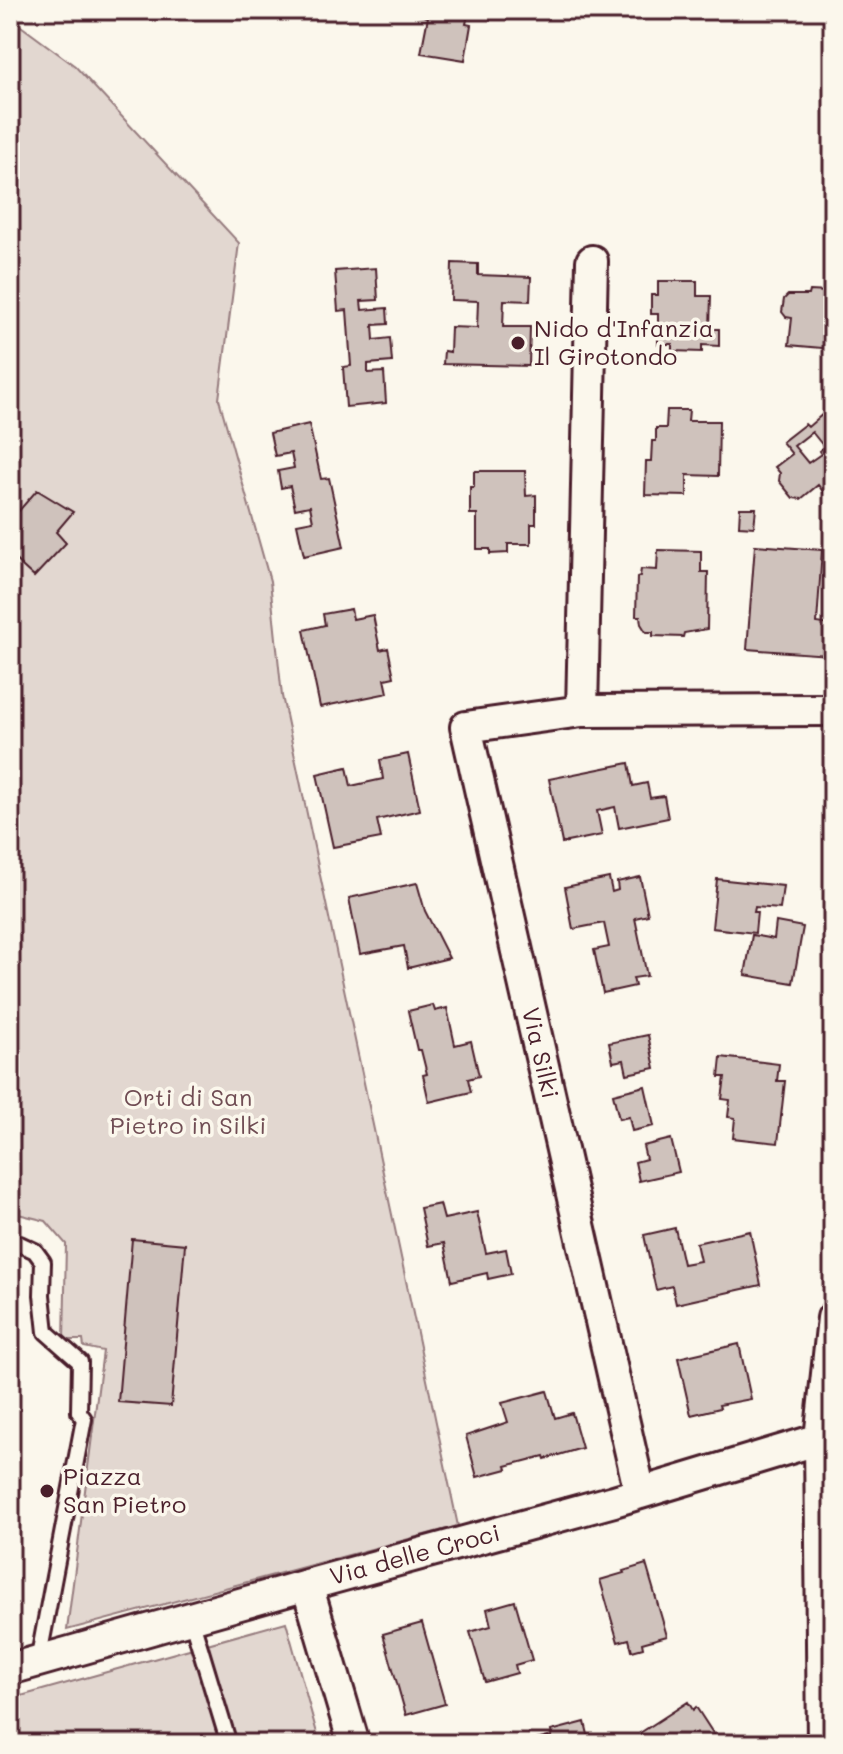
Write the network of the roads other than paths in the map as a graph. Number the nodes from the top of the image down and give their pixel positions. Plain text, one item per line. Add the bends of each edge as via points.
1 (592, 261) dead end
2 (833, 710) edge
3 (582, 711) junction
4 (10, 1248) edge
5 (833, 1318) edge
6 (820, 1439) junction
7 (640, 1493) junction
8 (307, 1585) junction
9 (191, 1618) junction
10 (24, 1666) edge
11 (229, 1744) edge
12 (354, 1744) edge
13 (823, 1744) edge

1 - 3 street
2 - 3 street, Via Silki
3 - 7 street, Via Silki via 466,727
4 - 10 lane via 20,1244 43,1262 46,1332 80,1362 79,1412 84,1419
5 - 6 street
6 - 7 street, Via delle Croci
6 - 13 street
7 - 8 street, Via delle Croci
8 - 9 street, Via delle Croci
8 - 12 street
9 - 10 street, Via delle Croci
9 - 11 lane

